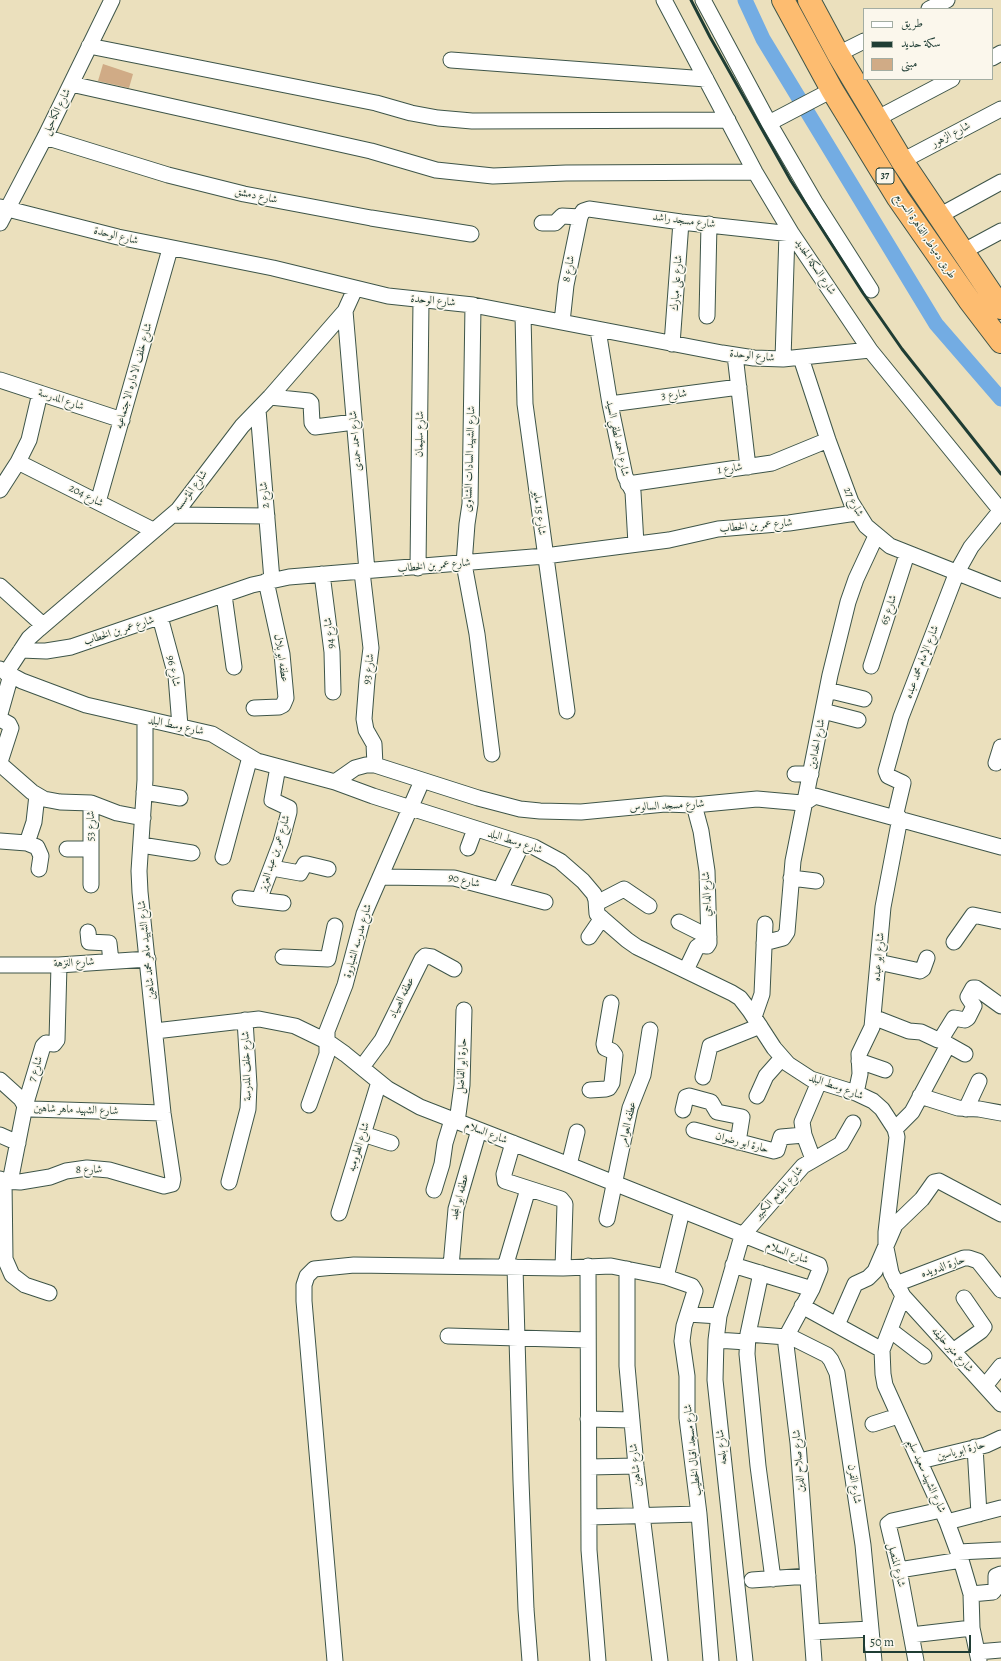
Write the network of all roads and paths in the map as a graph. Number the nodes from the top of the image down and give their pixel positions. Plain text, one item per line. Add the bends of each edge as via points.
1 (112, 0) edge
2 (664, 0) edge
3 (703, 0) edge
4 (784, 0) edge
5 (809, 0) edge
6 (947, 0) edge
7 (931, 8) edge
8 (863, 42) edge
9 (89, 46) junction
10 (838, 54) junction
11 (451, 60) dead end
12 (706, 79) junction
13 (950, 80) edge
14 (70, 84) junction
15 (832, 90) junction
16 (1001, 109) edge
17 (876, 119) junction
18 (728, 120) junction
19 (770, 123) junction
20 (45, 137) junction
21 (902, 162) junction
22 (755, 172) junction
23 (1001, 182) edge
24 (4, 208) edge
25 (580, 217) junction
26 (937, 217) junction
27 (681, 222) junction
28 (0, 223) edge
29 (542, 223) dead end
30 (709, 224) junction
31 (1001, 231) edge
32 (471, 234) dead end
33 (789, 234) junction
34 (170, 249) junction
35 (962, 252) junction
36 (355, 289) junction
37 (871, 290) dead end
38 (421, 300) junction
39 (473, 305) junction
40 (1001, 308) edge
41 (345, 312) junction
42 (523, 315) junction
43 (707, 316) dead end
44 (562, 322) junction
45 (598, 330) junction
46 (1001, 342) edge
47 (672, 344) junction
48 (870, 350) junction
49 (736, 355) junction
50 (801, 358) junction
51 (783, 359) junction
52 (0, 380) edge
53 (739, 387) junction
54 (40, 394) junction
55 (270, 398) junction
56 (610, 404) junction
57 (258, 410) junction
58 (122, 420) junction
59 (354, 422) junction
60 (828, 440) junction
61 (18, 462) junction
62 (748, 467) junction
63 (628, 484) junction
64 (0, 490) edge
65 (98, 502) junction
66 (1001, 511) edge
67 (856, 513) junction
68 (172, 515) junction
69 (267, 516) junction
70 (153, 530) junction
71 (876, 536) junction
72 (636, 544) junction
73 (907, 554) junction
74 (545, 556) junction
75 (464, 564) junction
76 (418, 568) junction
77 (364, 571) junction
78 (957, 572) junction
79 (322, 574) junction
80 (269, 581) junction
81 (0, 586) edge
82 (1001, 590) edge
83 (224, 595) junction
84 (160, 617) junction
85 (43, 625) junction
86 (21, 650) junction
87 (871, 666) dead end
88 (234, 667) dead end
89 (6, 672) edge
90 (827, 690) junction
91 (333, 692) dead end
92 (864, 699) dead end
93 (254, 708) dead end
94 (567, 710) dead end
95 (823, 711) junction
96 (0, 714) edge
97 (0, 719) edge
98 (145, 720) junction
99 (858, 720) dead end
100 (180, 726) junction
101 (1001, 747) edge
102 (492, 754) dead end
103 (250, 757) junction
104 (0, 763) edge
105 (996, 763) dead end
106 (375, 765) junction
107 (278, 767) junction
108 (795, 774) dead end
109 (811, 774) junction
110 (422, 780) junction
111 (335, 782) junction
112 (144, 792) junction
113 (37, 795) junction
114 (180, 798) dead end
115 (91, 802) junction
116 (806, 802) junction
117 (694, 805) junction
118 (411, 808) junction
119 (142, 818) junction
120 (898, 818) junction
121 (475, 829) junction
122 (0, 841) edge
123 (27, 843) junction
124 (522, 844) junction
125 (141, 845) junction
126 (1001, 847) edge
127 (68, 848) dead end
128 (468, 848) dead end
129 (91, 849) junction
130 (192, 853) dead end
131 (223, 857) dead end
132 (272, 868) junction
133 (39, 869) dead end
134 (328, 869) dead end
135 (380, 877) junction
136 (791, 878) junction
137 (816, 880) dead end
138 (91, 885) dead end
139 (500, 890) junction
140 (240, 898) dead end
141 (259, 900) junction
142 (545, 902) dead end
143 (283, 903) dead end
144 (596, 903) junction
145 (649, 906) dead end
146 (602, 918) junction
147 (1001, 921) edge
148 (679, 922) dead end
149 (765, 924) dead end
150 (335, 926) dead end
151 (88, 932) dead end
152 (589, 937) dead end
153 (709, 937) junction
154 (954, 942) dead end
155 (764, 943) junction
156 (283, 957) dead end
157 (328, 958) junction
158 (927, 958) dead end
159 (148, 959) junction
160 (111, 961) junction
161 (878, 962) junction
162 (59, 964) junction
163 (0, 965) edge
164 (351, 965) junction
165 (454, 969) dead end
166 (686, 970) junction
167 (611, 1003) dead end
168 (1001, 1006) edge
169 (464, 1010) dead end
170 (873, 1016) junction
171 (245, 1020) junction
172 (757, 1021) junction
173 (650, 1030) dead end
174 (155, 1031) junction
175 (328, 1042) junction
176 (944, 1043) junction
177 (964, 1054) dead end
178 (782, 1058) junction
179 (859, 1061) junction
180 (362, 1067) junction
181 (885, 1070) dead end
182 (703, 1077) dead end
183 (0, 1080) edge
184 (379, 1082) junction
185 (819, 1082) junction
186 (979, 1082) dead end
187 (611, 1086) junction
188 (590, 1090) dead end
189 (636, 1092) junction
190 (856, 1093) junction
191 (757, 1096) dead end
192 (920, 1096) junction
193 (309, 1105) dead end
194 (25, 1106) junction
195 (966, 1109) junction
196 (684, 1110) dead end
197 (163, 1113) junction
198 (1001, 1113) edge
199 (455, 1121) junction
200 (853, 1123) dead end
201 (895, 1129) junction
202 (479, 1130) junction
203 (694, 1130) dead end
204 (577, 1132) dead end
205 (363, 1134) junction
206 (0, 1135) edge
207 (804, 1135) junction
208 (391, 1142) dead end
209 (738, 1142) junction
210 (18, 1143) junction
211 (512, 1143) junction
212 (813, 1159) junction
213 (569, 1165) junction
214 (173, 1179) joint
215 (5, 1180) edge
216 (229, 1182) dead end
217 (615, 1183) junction
218 (528, 1189) junction
219 (434, 1190) dead end
220 (682, 1211) junction
221 (339, 1213) dead end
222 (1001, 1214) edge
223 (607, 1219) dead end
224 (742, 1236) junction
225 (886, 1242) junction
226 (733, 1265) junction
227 (451, 1266) junction
228 (588, 1266) junction
229 (510, 1267) junction
230 (563, 1268) junction
231 (626, 1269) junction
232 (761, 1273) junction
233 (666, 1277) junction
234 (812, 1289) junction
235 (900, 1290) junction
236 (1001, 1290) edge
237 (49, 1293) dead end
238 (964, 1298) dead end
239 (802, 1306) junction
240 (688, 1314) junction
241 (719, 1316) junction
242 (837, 1325) junction
243 (890, 1330) junction
244 (448, 1336) dead end
245 (787, 1336) junction
246 (747, 1338) junction
247 (518, 1339) junction
248 (588, 1340) junction
249 (716, 1340) junction
250 (882, 1350) junction
251 (953, 1351) junction
252 (924, 1356) dead end
253 (1001, 1366) edge
254 (985, 1386) junction
255 (1001, 1404) edge
256 (898, 1416) junction
257 (588, 1419) junction
258 (632, 1420) junction
259 (874, 1424) dead end
260 (1001, 1438) edge
261 (975, 1447) junction
262 (920, 1462) junction
263 (636, 1466) junction
264 (589, 1467) junction
265 (1001, 1508) edge
266 (699, 1514) junction
267 (979, 1514) junction
268 (642, 1515) junction
269 (944, 1516) junction
270 (589, 1517) junction
271 (1000, 1550) dead end
272 (960, 1556) junction
273 (899, 1570) junction
274 (1001, 1574) edge
275 (808, 1576) junction
276 (773, 1579) junction
277 (752, 1580) dead end
278 (971, 1594) junction
279 (972, 1628) junction
280 (871, 1629) junction
281 (812, 1632) junction
282 (911, 1635) junction
283 (1001, 1650) edge
284 (978, 1656) edge
285 (335, 1661) edge
286 (530, 1661) edge
287 (598, 1661) edge
288 (660, 1661) edge
289 (712, 1661) edge
290 (745, 1661) edge
291 (814, 1661) edge
292 (874, 1661) edge
293 (916, 1661) edge

1 - 9 street, شارع الكاحيل
2 - 12 street, شارع السكة الحديد
3 - 19 street
4 - 15 highway, طريق دمياط, القاهرة السريع / 37
5 - 10 highway, طريق دمياط, القاهرة السريع / 37
6 - 7 street
8 - 10 street
9 - 14 street, شارع الكاحيل
9 - 18 street via 376,103 438,118 472,121
10 - 17 highway, طريق دمياط, القاهرة السريع / 37
11 - 12 street
12 - 18 street, شارع السكة الحديد
13 - 17 street
14 - 20 street, شارع الكاحيل
14 - 22 street via 370,151 444,171 493,176
15 - 19 street
15 - 46 highway, طريق دمياط, القاهرة السريع / 37 via 910,215
16 - 21 street, شارع الزهور
17 - 21 highway, طريق دمياط, القاهرة السريع / 37
18 - 22 street, شارع السكة الحديد
19 - 37 street via 815,202
20 - 24 street, شارع الكاحيل
20 - 32 street, شارع دمشق via 168,175 244,194
21 - 26 highway, طريق دمياط, القاهرة السريع / 37
22 - 33 street, شارع السكة الحديد
23 - 26 street
24 - 28 street, شارع الكاحيل
24 - 34 street, شارع الوحدة
25 - 27 street, شارع مسجد راشد via 583,211 595,209
25 - 29 street via 562,216 555,223
25 - 44 street, شارع 8 via 566,285
26 - 35 highway, طريق دمياط, القاهرة السريع / 37
27 - 30 street, شارع مسجد راشد
27 - 47 street, شارع على مبارك
30 - 33 street, شارع مسجد راشد
30 - 43 street
31 - 35 street
33 - 48 street, شارع السكة الحديد
33 - 51 street
34 - 36 street, شارع الوحدة via 284,271
34 - 58 street, شارع خلف الاداره الاجتماعيه
35 - 40 highway, طريق دمياط, القاهرة السريع / 37
36 - 38 street, شارع الوحدة
36 - 41 street, شارع المؤسسه
38 - 39 street, شارع الوحدة
38 - 76 street, شارع سليمان
39 - 42 street, شارع الوحدة
39 - 75 street, شارع الشهيد السادات الشناوى via 470,504
41 - 55 street, شارع المؤسسه
41 - 59 street, شارع احمد حمدى
42 - 44 street, شارع الوحدة
42 - 74 street, شارع 15 مايو via 525,404
44 - 45 street, شارع الوحدة
45 - 47 street, شارع الوحدة
45 - 56 street, شارع احمد لطفي السيد
47 - 49 street, شارع الوحدة
48 - 50 street, شارع الوحدة
48 - 66 street, شارع السكة الحديد
49 - 51 street, شارع الوحدة
49 - 53 street
50 - 51 street, شارع الوحدة
50 - 60 street, شارع 27
52 - 54 street, شارع المدرسة
53 - 56 street, شارع 3
53 - 62 street
54 - 58 street, شارع المدرسة
54 - 61 street via 29,440
55 - 57 street, شارع المؤسسه
55 - 59 street via 309,401 312,423 315,427
56 - 63 street, شارع احمد لطفي السيد
57 - 68 street, شارع المؤسسه via 242,426
57 - 69 street, شارع 2
58 - 65 street, شارع خلف الاداره الاجتماعيه
59 - 77 street, شارع احمد حمدى
60 - 62 street, شارع 1 via 772,463
60 - 67 street, شارع 27
61 - 64 street
61 - 65 street, شارع 204
62 - 63 street, شارع 1
63 - 72 street, شارع احمد لطفي السيد via 633,492
65 - 70 street, شارع 204
66 - 78 street, شارع الإمام محمد عبده via 972,547
67 - 71 street, شارع 27
67 - 72 street, شارع عمر بن الخطاب via 780,525 718,529
68 - 69 street
68 - 70 street, شارع المؤسسه
69 - 80 street, شارع 2
70 - 85 street, شارع المؤسسه
71 - 73 street, شارع 27
71 - 90 street, شارع الحدادين via 848,602
72 - 74 street, شارع عمر بن الخطاب
73 - 78 street, شارع 27
73 - 87 street, شارع 65
74 - 75 street, شارع عمر بن الخطاب
74 - 94 street, شارع 15 مايو
75 - 76 street, شارع عمر بن الخطاب
75 - 102 street, شارع الشهيد السادات الشناوى via 477,634
76 - 77 street, شارع عمر بن الخطاب
77 - 79 street, شارع عمر بن الخطاب
77 - 106 street, شارع 93 via 371,648 364,719 366,730 374,744
78 - 82 street, شارع 27
78 - 120 street, شارع الإمام محمد عبده via 906,704 886,771 888,776 903,783
79 - 80 street, شارع عمر بن الخطاب
79 - 91 street, شارع 94 via 332,652
80 - 83 street, شارع عمر بن الخطاب
80 - 93 street, عطفه ابو بلال via 282,654 286,698 284,705 279,707
81 - 85 street
83 - 84 street, شارع عمر بن الخطاب
83 - 88 street
84 - 86 street, شارع عمر بن الخطاب via 72,647 46,651
84 - 100 street, شارع 96 via 176,676
85 - 86 street, شارع المؤسسه
86 - 89 street, شارع المؤسسه
89 - 96 street, شارع المؤسسه
89 - 98 street, شارع وسط البلد via 28,684 86,705
90 - 92 street
90 - 95 street, شارع الحدادين
95 - 99 street
95 - 109 street, شارع الحدادين
97 - 104 street via 11,728
98 - 100 street, شارع وسط البلد
98 - 112 street, شارع الشهيد ماهر محمد شاهين
100 - 103 street, شارع وسط البلد via 212,734
101 - 105 street
103 - 107 street, شارع وسط البلد
103 - 131 street
104 - 113 street
106 - 110 street, شارع مسجد السالوس
106 - 111 street, شارع مسجد السالوس via 355,768
107 - 111 street, شارع وسط البلد
107 - 132 street, شارع عمر بن عبد العزيز via 272,800 289,808 289,812
108 - 109 street
109 - 116 street, شارع الحدادين
110 - 117 street, شارع مسجد السالوس via 520,809 581,812 665,804
110 - 118 street, شارع مدرسه الشباروة
111 - 118 street, شارع وسط البلد
112 - 114 street
112 - 119 street, شارع الشهيد ماهر محمد شاهين
113 - 115 street via 52,801
113 - 123 street via 34,822
115 - 119 street via 117,813
115 - 129 street, شارع 53
116 - 117 street, شارع مسجد السالوس via 757,799
116 - 120 street, شارع مسجد السالوس via 816,796
116 - 136 street, شارع الحدادين
117 - 153 street, شارع الداجي via 707,871
118 - 121 street, شارع وسط البلد
118 - 135 street, شارع مدرسه الشباروة
119 - 125 street, شارع الشهيد ماهر محمد شاهين
120 - 126 street, شارع مسجد السالوس
120 - 161 street, شارع ابو عبده via 883,907
121 - 124 street, شارع وسط البلد
121 - 128 street
122 - 123 street
123 - 133 street via 37,847 40,852
124 - 139 street
124 - 144 street, شارع وسط البلد via 534,847 560,861 594,894
125 - 130 street
125 - 159 street, شارع الشهيد ماهر محمد شاهين via 140,892
127 - 129 street, شارع 53
129 - 138 street, شارع 53
132 - 134 street via 300,873 305,864
132 - 141 street, شارع عمر بن عبد العزيز
135 - 139 street, شارع 90 via 443,877
135 - 164 street, شارع مدرسه الشباروة via 364,914
136 - 137 street
136 - 155 street, شارع الحدادين via 787,935
139 - 142 street, شارع 90
140 - 141 street
141 - 143 street
144 - 145 street via 624,889
144 - 146 street, شارع وسط البلد via 596,912
146 - 152 street
146 - 166 street, شارع وسط البلد via 637,947
147 - 154 street via 973,915
148 - 153 street
149 - 155 street
150 - 157 street
151 - 160 street via 89,942 109,943
153 - 166 street via 709,945 697,947
155 - 172 street via 762,994
156 - 157 street
157 - 164 street
158 - 161 street via 920,971
159 - 160 street, شارع النزهة
159 - 174 street, شارع الشهيد ماهر محمد شاهين
160 - 162 street, شارع النزهة
161 - 170 street, شارع ابو عبده
162 - 163 street, شارع النزهة
162 - 194 street, شارع 7 via 57,1040 54,1044 46,1043 43,1046
164 - 175 street, شارع مدرسه الشباروة via 327,1032
165 - 180 street, عطفه الصياد via 432,957 422,958 382,1040
166 - 172 street, شارع وسط البلد via 732,993 746,1005
167 - 187 street via 604,1044 605,1048 615,1055
168 - 176 street via 973,988 968,997 974,1006 968,1018 954,1018
169 - 199 street, حارة ابو الفاضل via 462,1085
170 - 176 street
170 - 179 street, شارع ابو عبده via 870,1033 861,1047
171 - 174 street, شارع السلام
171 - 175 street, شارع السلام via 259,1019 289,1024
171 - 216 street, شارع خلف المدرسة via 248,1109
172 - 178 street, شارع وسط البلد
172 - 182 street via 710,1046
173 - 189 street, عطفه العوامر via 643,1075
174 - 197 street, شارع الشهيد ماهر محمد شاهين
175 - 180 street, شارع السلام
175 - 193 street, شارع مدرسه الشباروة via 327,1054
176 - 177 street
176 - 192 street
178 - 185 street, شارع وسط البلد via 798,1071
178 - 191 street via 766,1076
179 - 181 street
179 - 190 street, شارع ابو عبده via 860,1074
180 - 184 street, شارع السلام
183 - 194 street, شارع الشهيد ماهر شاهين
184 - 199 street, شارع السلام via 401,1097
184 - 205 street, شارع الطرومبه
185 - 190 street, شارع وسط البلد
185 - 207 street via 802,1118
186 - 195 street
187 - 188 street via 606,1089
187 - 189 street
189 - 217 street, عطفه العوامر via 630,1108
190 - 201 street, شارع وسط البلد via 873,1101 882,1109
192 - 195 street
192 - 201 street via 909,1116
194 - 197 street, شارع الشهيد ماهر شاهين via 31,1109
194 - 210 street, شارع 7
195 - 198 street
196 - 209 street via 686,1096 689,1096 711,1102 717,1112 742,1117
197 - 214 street, شارع الشهيد ماهر محمد شاهين
199 - 202 street, شارع السلام
199 - 219 street, حارة ابو الفاضل via 445,1144
200 - 212 street, شارع الجامع الكبير via 842,1144
201 - 225 street, شارع وسط البلد via 897,1145
202 - 211 street, شارع السلام
202 - 227 street, عطفه ابو المجد via 456,1209
203 - 209 street, حارة ابو رضوان
204 - 213 street
205 - 208 street
205 - 221 street, شارع الطرومبه
206 - 210 street
207 - 209 street, حارة ابو رضوان via 781,1137 774,1152
207 - 212 street
210 - 215 street, شارع 7
211 - 213 street, شارع السلام
211 - 218 street via 504,1178 508,1183
212 - 224 street, شارع الجامع الكبير via 803,1166
213 - 217 street, شارع السلام
214 - 215 street, شارع 8 via 172,1184 164,1186 109,1170 87,1168 29,1181
215 - 237 street, شارع 7 via 5,1259 12,1276 25,1285
217 - 220 street, شارع السلام
217 - 223 street, عطفه العوامر
218 - 229 street
218 - 230 street via 561,1198 565,1204
220 - 224 street, شارع السلام
220 - 233 street
222 - 225 street via 937,1181 895,1225
224 - 226 street, شارع بلحه
224 - 234 street, شارع السلام via 817,1264 820,1269
225 - 235 street, شارع وسط البلد via 888,1261
225 - 242 street via 871,1276 855,1284
226 - 232 street
226 - 241 street, شارع بلحه
227 - 229 street, شارع مسجد اقبال الخطيب
227 - 285 street, شارع مسجد اقبال الخطيب via 354,1265 314,1269 307,1276 304,1285
228 - 230 street, شارع مسجد اقبال الخطيب
228 - 231 street, شارع مسجد اقبال الخطيب
228 - 248 street
229 - 230 street, شارع مسجد اقبال الخطيب
229 - 247 street
231 - 233 street, شارع مسجد اقبال الخطيب
231 - 258 street, شارع شاهين via 626,1356
232 - 234 street
232 - 246 street
233 - 240 street, شارع مسجد اقبال الخطيب via 694,1288
234 - 239 street
235 - 236 street, حارة الدويده via 964,1258 978,1261
235 - 243 street, شارع الشهيد سعيد سليم
235 - 251 street, شارع منير خليفه
238 - 251 street via 984,1327
239 - 242 street
239 - 245 street
240 - 241 street
240 - 266 street, شارع مسجد اقبال الخطيب via 682,1341 688,1385 687,1418
241 - 249 street, شارع بلحه
242 - 250 street
243 - 250 street, شارع الشهيد سعيد سليم
243 - 252 street
244 - 247 street
245 - 246 street
245 - 275 street, شارع صلاح الدين
245 - 280 street, شارع الفرن via 826,1355 832,1360 837,1374 863,1545
246 - 249 street
246 - 276 street via 758,1466
247 - 248 street
247 - 286 street via 521,1481
248 - 257 street
249 - 290 street, شارع بلحه via 715,1380
250 - 256 street, شارع الشهيد سعيد سليم via 884,1380
251 - 254 street, شارع منير خليفه
253 - 254 street
254 - 255 street, شارع منير خليفه
256 - 259 street
256 - 262 street, شارع الشهيد سعيد سليم
257 - 258 street
257 - 264 street
258 - 263 street, شارع شاهين
260 - 261 street, حارة ابو ياسين
261 - 262 street, حارة ابو ياسين
261 - 267 street
262 - 269 street, شارع الشهيد سعيد سليم
263 - 264 street
263 - 268 street, شارع شاهين
264 - 270 street
265 - 267 street
266 - 268 street
266 - 289 street, شارع مسجد اقبال الخطيب
267 - 269 street
268 - 270 street
268 - 288 street, شارع شاهين
269 - 272 street, شارع الشهيد سعيد سليم
269 - 273 street, شارع المنصل via 892,1521 888,1524
270 - 287 street via 589,1550
271 - 272 street
272 - 273 street
272 - 278 street, شارع الشهيد سعيد سليم
273 - 282 street, شارع المنصل
274 - 278 street via 996,1576 994,1592
275 - 276 street
275 - 281 street, شارع صلاح الدين
276 - 277 street
278 - 279 street, شارع الشهيد سعيد سليم
279 - 282 street
279 - 284 street, شارع الشهيد سعيد سليم
280 - 281 street
280 - 292 street, شارع الفرن
281 - 291 street, شارع صلاح الدين
282 - 293 street, شارع المنصل
283 - 284 street

